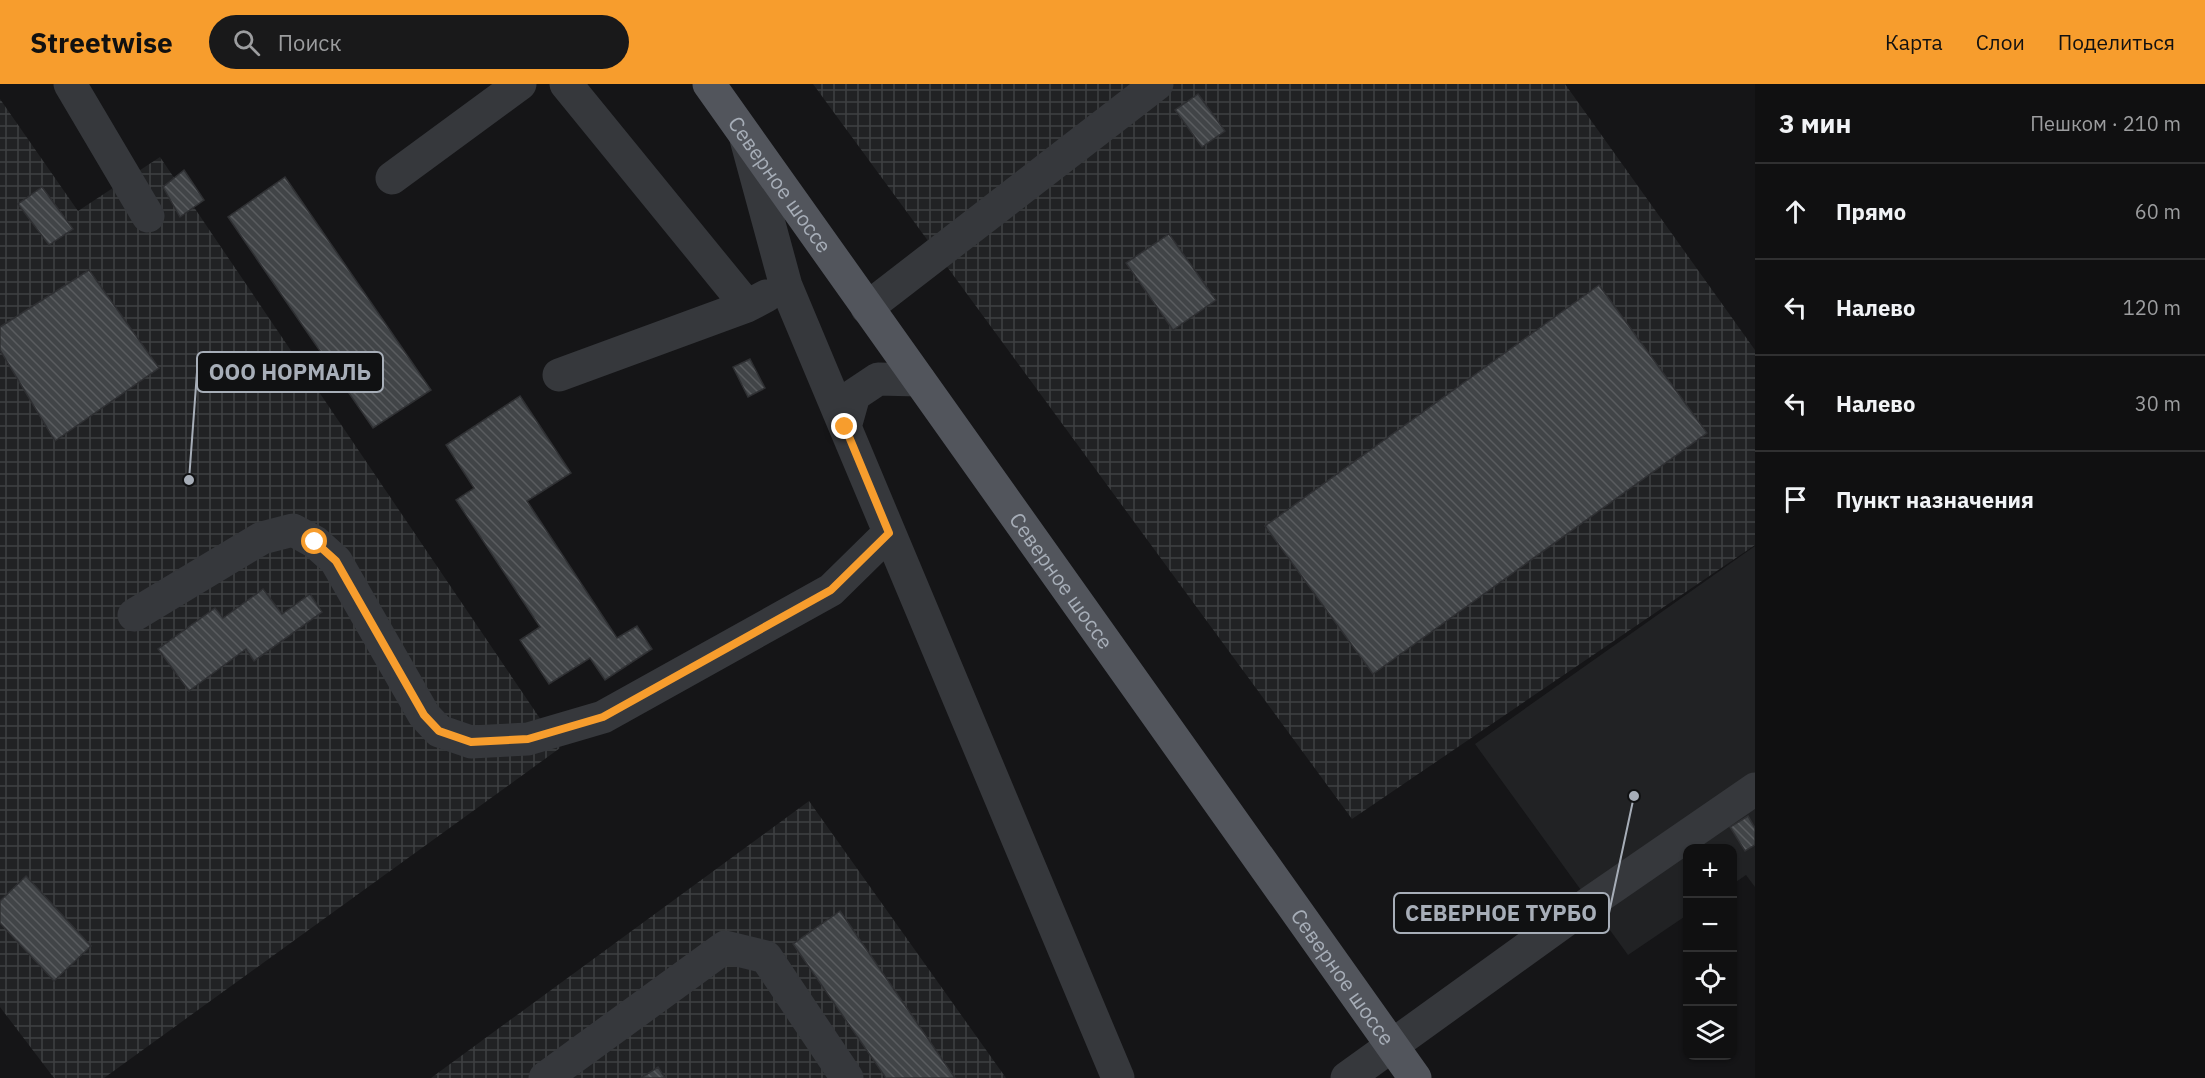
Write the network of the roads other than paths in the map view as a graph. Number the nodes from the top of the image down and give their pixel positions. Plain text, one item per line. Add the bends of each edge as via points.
1 (70, 84) edge
2 (520, 84) edge
3 (566, 84) edge
4 (709, 84) edge
5 (1157, 84) edge
6 (746, 137) junction
7 (392, 178) dead end
8 (148, 216) dead end
9 (786, 286) junction
10 (747, 306) junction
11 (867, 308) junction
12 (559, 375) dead end
13 (919, 381) junction
14 (845, 427) junction
15 (889, 533) junction
16 (134, 615) dead end
17 (1755, 789) edge
18 (1393, 1047) junction
19 (545, 1078) edge
20 (847, 1078) edge
21 (1118, 1078) edge
22 (1347, 1078) edge
23 (1415, 1078) edge

1 - 8 lane
2 - 7 lane
3 - 10 lane
4 - 6 main road, Северное шоссе
5 - 11 lane
6 - 9 lane
6 - 11 main road, Северное шоссе
9 - 10 lane
9 - 14 lane
10 - 12 lane
11 - 13 main road, Северное шоссе
13 - 14 lane via 878,379 854,395
13 - 18 main road, Северное шоссе
14 - 15 lane
15 - 16 lane via 831,590 603,717 528,739 471,742 439,731 424,715 336,561 315,542 293,530 262,538
15 - 21 lane
17 - 18 lane via 1591,902
18 - 22 lane
18 - 23 main road, Северное шоссе
19 - 20 lane via 725,947 766,957

